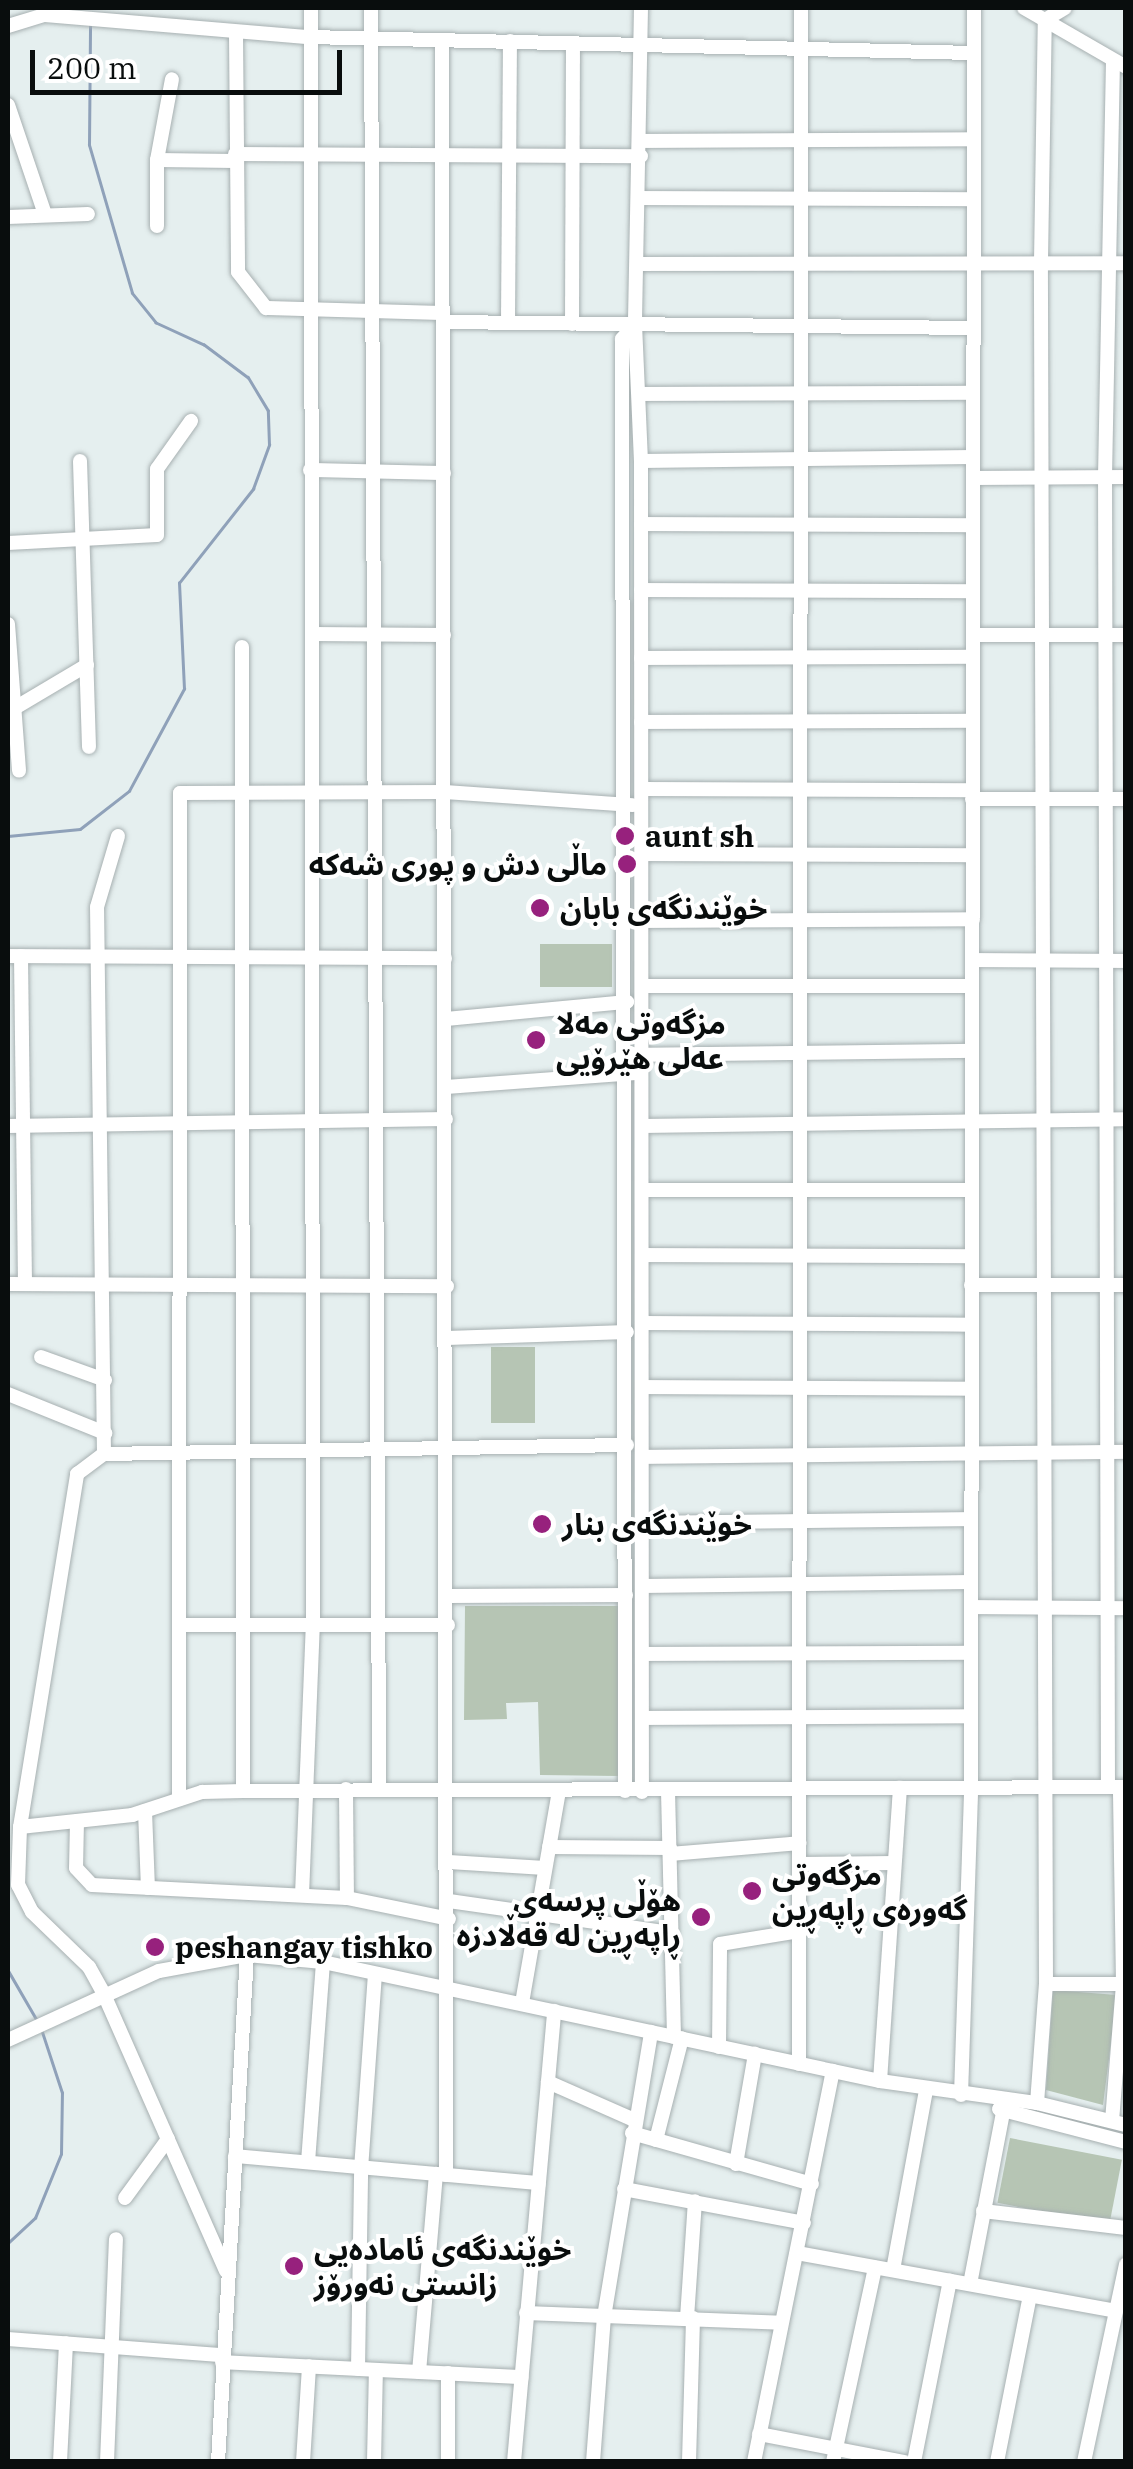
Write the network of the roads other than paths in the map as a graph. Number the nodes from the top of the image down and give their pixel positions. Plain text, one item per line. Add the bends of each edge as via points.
1 (311, 8) edge
2 (371, 8) edge
3 (641, 8) edge
4 (801, 8) edge
5 (974, 8) edge
6 (1024, 8) edge
7 (1064, 8) edge
8 (1046, 20) junction
9 (8, 26) edge
10 (236, 34) junction
11 (309, 38) junction
12 (371, 38) junction
13 (442, 40) junction
14 (510, 42) junction
15 (573, 43) junction
16 (640, 44) junction
17 (801, 49) junction
18 (973, 53) junction
19 (1122, 64) edge
20 (172, 79) dead end
21 (8, 105) edge
22 (13, 138) edge
23 (974, 139) junction
24 (801, 140) junction
25 (641, 149) junction
26 (310, 154) junction
27 (372, 155) junction
28 (442, 155) junction
29 (509, 156) junction
30 (572, 156) junction
31 (235, 157) junction
32 (157, 160) junction
33 (640, 198) junction
34 (801, 199) junction
35 (973, 199) junction
36 (45, 214) junction
37 (88, 214) dead end
38 (8, 217) edge
39 (157, 226) dead end
40 (801, 261) junction
41 (972, 262) junction
42 (1041, 262) junction
43 (1109, 263) junction
44 (1126, 263) edge
45 (637, 264) junction
46 (309, 310) junction
47 (372, 312) junction
48 (443, 318) junction
49 (508, 323) junction
50 (572, 324) junction
51 (635, 324) junction
52 (801, 326) junction
53 (973, 328) junction
54 (973, 393) junction
55 (641, 394) junction
56 (801, 394) junction
57 (191, 421) dead end
58 (973, 457) junction
59 (801, 459) junction
60 (80, 461) dead end
61 (642, 461) junction
62 (310, 470) junction
63 (373, 472) junction
64 (444, 473) junction
65 (1105, 477) junction
66 (1126, 477) edge
67 (973, 478) junction
68 (1044, 478) junction
69 (642, 524) junction
70 (801, 524) junction
71 (973, 525) junction
72 (82, 540) junction
73 (8, 543) edge
74 (641, 590) junction
75 (801, 591) junction
76 (973, 591) junction
77 (8, 624) edge
78 (312, 634) junction
79 (374, 635) junction
80 (973, 635) junction
81 (1044, 635) junction
82 (1106, 635) junction
83 (1126, 635) edge
84 (444, 636) junction
85 (242, 648) dead end
86 (973, 656) junction
87 (642, 658) junction
88 (801, 658) junction
89 (87, 665) junction
90 (9, 712) edge
91 (972, 721) junction
92 (641, 722) junction
93 (800, 722) junction
94 (89, 747) dead end
95 (19, 772) dead end
96 (642, 789) junction
97 (311, 792) junction
98 (445, 792) junction
99 (800, 792) junction
100 (244, 793) junction
101 (374, 793) junction
102 (972, 794) junction
103 (1044, 799) junction
104 (1106, 799) junction
105 (1126, 799) edge
106 (634, 805) junction
107 (118, 836) dead end
108 (642, 854) junction
109 (800, 854) junction
110 (972, 854) junction
111 (972, 919) junction
112 (642, 920) junction
113 (800, 920) junction
114 (14, 956) edge
115 (98, 956) junction
116 (179, 957) junction
117 (243, 958) junction
118 (310, 958) junction
119 (375, 958) junction
120 (446, 958) junction
121 (972, 960) junction
122 (1044, 960) junction
123 (1107, 960) junction
124 (1126, 961) edge
125 (642, 986) junction
126 (800, 986) junction
127 (972, 986) junction
128 (626, 1002) junction
129 (446, 1019) junction
130 (972, 1050) junction
131 (800, 1052) junction
132 (634, 1055) junction
133 (634, 1073) junction
134 (446, 1086) junction
135 (446, 1119) junction
136 (1108, 1119) junction
137 (1126, 1119) edge
138 (376, 1120) junction
139 (1044, 1120) junction
140 (311, 1121) junction
141 (972, 1121) junction
142 (244, 1122) junction
143 (178, 1123) junction
144 (101, 1124) junction
145 (800, 1124) junction
146 (14, 1126) edge
147 (642, 1126) junction
148 (634, 1158) junction
149 (642, 1190) junction
150 (972, 1190) junction
151 (800, 1192) junction
152 (642, 1254) junction
153 (800, 1255) junction
154 (972, 1256) junction
155 (8, 1284) edge
156 (25, 1284) junction
157 (103, 1284) junction
158 (177, 1285) junction
159 (243, 1285) junction
160 (310, 1285) junction
161 (971, 1285) junction
162 (1044, 1285) junction
163 (1107, 1285) junction
164 (1126, 1285) edge
165 (376, 1286) junction
166 (447, 1286) junction
167 (642, 1322) junction
168 (800, 1325) junction
169 (972, 1325) junction
170 (627, 1332) junction
171 (447, 1338) junction
172 (41, 1357) dead end
173 (105, 1380) junction
174 (642, 1388) junction
175 (800, 1389) junction
176 (972, 1389) junction
177 (8, 1394) edge
178 (105, 1433) junction
179 (627, 1445) junction
180 (377, 1450) junction
181 (448, 1450) junction
182 (312, 1451) junction
183 (1102, 1452) junction
184 (1126, 1452) edge
185 (182, 1453) junction
186 (245, 1453) junction
187 (1044, 1453) junction
188 (104, 1454) junction
189 (971, 1454) junction
190 (800, 1456) junction
191 (642, 1457) junction
192 (800, 1518) junction
193 (972, 1520) junction
194 (642, 1523) junction
195 (971, 1582) junction
196 (800, 1585) junction
197 (642, 1586) junction
198 (626, 1595) junction
199 (448, 1596) junction
200 (971, 1608) junction
201 (1044, 1608) junction
202 (1104, 1608) junction
203 (1126, 1608) edge
204 (448, 1624) junction
205 (180, 1625) junction
206 (245, 1625) junction
207 (313, 1625) junction
208 (378, 1625) junction
209 (971, 1652) junction
210 (800, 1653) junction
211 (642, 1654) junction
212 (971, 1716) junction
213 (800, 1717) junction
214 (643, 1718) junction
215 (1044, 1787) junction
216 (1118, 1787) edge
217 (800, 1788) junction
218 (900, 1788) junction
219 (971, 1788) junction
220 (311, 1789) junction
221 (346, 1789) junction
222 (378, 1789) junction
223 (449, 1790) junction
224 (243, 1791) junction
225 (625, 1791) junction
226 (668, 1791) junction
227 (559, 1792) junction
228 (642, 1792) junction
229 (179, 1799) junction
230 (145, 1812) junction
231 (77, 1821) junction
232 (20, 1826) junction
233 (800, 1843) junction
234 (549, 1847) junction
235 (670, 1851) junction
236 (449, 1862) junction
237 (894, 1862) junction
238 (800, 1864) junction
239 (545, 1868) junction
240 (148, 1888) junction
241 (302, 1895) junction
242 (348, 1898) junction
243 (1125, 1898) edge
244 (449, 1901) junction
245 (538, 1914) junction
246 (449, 1920) junction
247 (800, 1931) junction
248 (672, 1933) junction
249 (247, 1955) junction
250 (323, 1962) junction
251 (375, 1975) junction
252 (1046, 1984) junction
253 (1123, 1984) junction
254 (450, 1989) junction
255 (104, 1994) junction
256 (522, 2004) junction
257 (554, 2011) junction
258 (651, 2032) junction
259 (12, 2034) edge
260 (678, 2038) junction
261 (719, 2047) junction
262 (755, 2054) junction
263 (800, 2064) junction
264 (833, 2071) junction
265 (880, 2081) junction
266 (548, 2082) junction
267 (926, 2090) junction
268 (961, 2095) junction
269 (986, 2100) junction
270 (1036, 2103) junction
271 (1004, 2112) junction
272 (1119, 2123) edge
273 (633, 2126) junction
274 (168, 2139) junction
275 (656, 2140) junction
276 (1126, 2142) edge
277 (235, 2156) junction
278 (308, 2162) junction
279 (736, 2164) junction
280 (360, 2169) junction
281 (441, 2174) junction
282 (539, 2183) junction
283 (812, 2184) junction
284 (624, 2189) junction
285 (125, 2198) dead end
286 (695, 2200) junction
287 (982, 2211) junction
288 (804, 2223) junction
289 (1126, 2228) edge
290 (116, 2239) dead end
291 (797, 2253) junction
292 (875, 2267) junction
293 (893, 2270) junction
294 (226, 2271) junction
295 (1125, 2273) edge
296 (950, 2281) junction
297 (970, 2284) junction
298 (1030, 2296) junction
299 (1116, 2311) junction
300 (526, 2313) junction
301 (604, 2316) junction
302 (690, 2318) junction
303 (781, 2323) junction
304 (8, 2338) edge
305 (66, 2343) junction
306 (110, 2346) junction
307 (222, 2358) junction
308 (308, 2366) junction
309 (358, 2369) junction
310 (376, 2370) junction
311 (419, 2372) junction
312 (448, 2373) junction
313 (522, 2377) junction
314 (759, 2434) junction
315 (834, 2455) edge
316 (60, 2462) edge
317 (107, 2462) edge
318 (218, 2462) edge
319 (303, 2462) edge
320 (374, 2462) edge
321 (448, 2462) edge
322 (514, 2462) edge
323 (593, 2462) edge
324 (689, 2462) edge
325 (754, 2462) edge
326 (904, 2462) edge
327 (914, 2462) edge
328 (996, 2462) edge
329 (1084, 2462) edge

1 - 11 street
2 - 12 street
3 - 16 street
4 - 17 street
5 - 18 street
6 - 8 street
7 - 8 street
8 - 19 street
8 - 42 street
9 - 10 street via 45,15
10 - 11 street
10 - 31 street
11 - 12 street
11 - 26 street
12 - 13 street
12 - 27 street
13 - 14 street
13 - 28 street
14 - 15 street
14 - 29 street
15 - 16 street
15 - 30 street
16 - 17 street
16 - 25 street
17 - 18 street
17 - 24 street
18 - 23 street
19 - 43 street
20 - 32 street
21 - 22 street
22 - 36 street
23 - 24 street
23 - 35 street
24 - 25 street
24 - 34 street
25 - 30 street
25 - 33 street
26 - 27 street
26 - 31 street
26 - 46 street
27 - 28 street
27 - 47 street
28 - 29 street
28 - 48 street
29 - 30 street
29 - 49 street
30 - 50 street
31 - 32 street
31 - 46 street via 238,272 266,308
32 - 39 street
33 - 34 street
33 - 45 street
34 - 35 street
34 - 40 street
35 - 41 street
36 - 37 street
36 - 38 street
40 - 41 street
40 - 45 street
40 - 52 street
41 - 42 street
41 - 53 street
42 - 43 street
42 - 68 street
43 - 44 street
43 - 65 street
45 - 51 street
46 - 47 street
46 - 62 street
47 - 48 street
47 - 63 street
48 - 49 street
48 - 64 street
49 - 50 street
50 - 51 street
51 - 52 street
51 - 55 street
51 - 106 street via 622,340
52 - 53 street
52 - 56 street
53 - 54 street
54 - 56 street
54 - 58 street
55 - 56 street
55 - 61 street
56 - 59 street
57 - 72 street via 158,469 157,536
58 - 59 street
58 - 67 street
59 - 61 street
59 - 70 street
60 - 72 street
61 - 69 street
62 - 63 street
62 - 78 street
63 - 64 street
63 - 79 street
64 - 84 street
65 - 66 street
65 - 68 street
65 - 82 street
67 - 68 street
67 - 71 street
68 - 81 street
69 - 70 street
69 - 74 street
70 - 71 street
70 - 75 street
71 - 76 street
72 - 73 street
72 - 89 street
74 - 75 street
74 - 87 street
75 - 76 street
75 - 88 street
76 - 80 street
77 - 90 street
78 - 79 street
78 - 97 street
79 - 84 street
79 - 101 street
80 - 81 street
80 - 86 street
81 - 82 street
81 - 103 street
82 - 83 street
82 - 104 street
84 - 98 street
85 - 100 street
86 - 88 street
86 - 91 street
87 - 88 street
87 - 92 street
88 - 93 street
89 - 90 street
89 - 94 street
90 - 95 street
91 - 93 street
91 - 102 street
92 - 93 street
92 - 96 street
93 - 99 street
96 - 99 street
96 - 106 street
97 - 100 street
97 - 101 street
97 - 118 street
98 - 101 street
98 - 106 street
98 - 120 street
99 - 102 street
99 - 109 street
100 - 116 street via 180,793
100 - 117 street
101 - 119 street
102 - 103 street
102 - 110 street
103 - 104 street
103 - 122 street
104 - 105 street
104 - 123 street
106 - 108 street
106 - 128 street
107 - 115 street via 98,907
108 - 109 street
108 - 112 street
109 - 110 street
109 - 113 street
110 - 111 street
111 - 113 street
111 - 121 street
112 - 113 street
112 - 125 street
113 - 126 street
114 - 115 street
114 - 146 street
115 - 116 street
115 - 144 street
116 - 117 street
116 - 143 street
117 - 118 street
117 - 142 street
118 - 119 street
118 - 140 street
119 - 120 street
119 - 138 street
120 - 129 street
121 - 122 street
121 - 127 street
122 - 123 street
122 - 139 street
123 - 124 street
123 - 136 street
125 - 126 street
125 - 132 street
126 - 127 street
126 - 131 street
127 - 130 street
128 - 129 street
128 - 132 street
129 - 134 street
130 - 131 street
130 - 141 street
131 - 132 street
131 - 145 street
132 - 133 street
133 - 134 street
133 - 147 street
133 - 148 street
134 - 135 street
135 - 138 street
135 - 166 street
136 - 137 street
136 - 139 street
136 - 163 street
138 - 140 street
138 - 165 street
139 - 141 street
139 - 162 street
140 - 142 street
140 - 160 street
141 - 145 street
141 - 150 street
142 - 143 street
142 - 159 street
143 - 144 street
143 - 158 street
144 - 146 street
144 - 157 street
145 - 147 street
145 - 151 street
146 - 156 street
147 - 148 street
148 - 149 street
148 - 170 street
149 - 151 street
149 - 152 street
150 - 151 street
150 - 154 street
151 - 153 street
152 - 153 street
152 - 167 street
153 - 154 street
153 - 168 street
154 - 161 street
155 - 156 street
156 - 157 street
157 - 158 street
157 - 173 street
158 - 159 street
158 - 185 street
159 - 160 street
159 - 186 street
160 - 165 street
160 - 182 street
161 - 162 street
161 - 169 street
162 - 163 street
162 - 187 street
163 - 164 street
163 - 183 street
165 - 166 street
165 - 180 street
166 - 171 street
167 - 168 street
167 - 174 street
168 - 169 street
168 - 175 street
169 - 176 street
170 - 171 street
170 - 179 street
171 - 181 street
172 - 173 street
173 - 178 street
174 - 175 street
174 - 191 street
175 - 176 street
175 - 190 street
176 - 189 street
177 - 178 street
178 - 188 street
179 - 181 street
179 - 198 street
180 - 181 street
180 - 182 street
180 - 208 street
181 - 199 street
182 - 186 street
182 - 207 street
183 - 184 street
183 - 187 street
183 - 202 street
185 - 186 street
185 - 188 street
185 - 205 street
186 - 206 street
187 - 189 street
187 - 201 street
188 - 232 street via 81,1468 72,1492
189 - 190 street
189 - 193 street
190 - 191 street
190 - 192 street
191 - 194 street
192 - 193 street
192 - 194 street
192 - 196 street
193 - 195 street
194 - 197 street
195 - 196 street
195 - 200 street
196 - 197 street
196 - 210 street
197 - 211 street
198 - 199 street
198 - 225 street
199 - 204 street
200 - 201 street
200 - 209 street
201 - 202 street
201 - 215 street
202 - 203 street
202 - 216 street
204 - 208 street
204 - 223 street
205 - 206 street
205 - 229 street
206 - 207 street
206 - 224 street
207 - 208 street
207 - 220 street
208 - 222 street
209 - 210 street
209 - 212 street
210 - 211 street
210 - 213 street
211 - 214 street
212 - 213 street
212 - 219 street
213 - 214 street
213 - 217 street
214 - 228 street
215 - 216 street
215 - 219 street
215 - 252 street
216 - 243 street
217 - 218 street
217 - 226 street
217 - 233 street
218 - 219 street
218 - 237 street
219 - 268 street
220 - 221 street
220 - 224 street
220 - 241 street
221 - 222 street
221 - 242 street
222 - 223 street
223 - 227 street
223 - 236 street
224 - 229 street
225 - 227 street
225 - 228 street
226 - 228 street
226 - 235 street
227 - 234 street
229 - 230 street
230 - 231 street
230 - 240 street
231 - 232 street
231 - 240 street via 76,1864 83,1880
232 - 255 street via 22,1897 89,1967
233 - 235 street
233 - 238 street
234 - 235 street
234 - 239 street
235 - 248 street
236 - 239 street
236 - 244 street
237 - 238 street
237 - 265 street
238 - 247 street
239 - 245 street
240 - 241 street
241 - 242 street
242 - 246 street
243 - 253 street
244 - 245 street
244 - 246 street
245 - 248 street
245 - 256 street
246 - 254 street
247 - 261 street via 720,1944
247 - 263 street
248 - 260 street
249 - 250 street
249 - 255 street via 180,1964
249 - 277 street
250 - 251 street
250 - 278 street
251 - 254 street
251 - 280 street
252 - 253 street
252 - 270 street
253 - 272 street
254 - 256 street
254 - 281 street
255 - 259 street
255 - 274 street
256 - 257 street
257 - 258 street
257 - 266 street
258 - 260 street
258 - 273 street
260 - 261 street
260 - 275 street
261 - 262 street
262 - 263 street
262 - 279 street
263 - 264 street
264 - 265 street
264 - 283 street
265 - 267 street
266 - 273 street
266 - 282 street
267 - 268 street
267 - 293 street
268 - 269 street
269 - 270 street
269 - 271 street
270 - 272 street
271 - 276 street
271 - 287 street
273 - 275 street
273 - 284 street
274 - 285 street
274 - 294 street
275 - 279 street
277 - 278 street
277 - 294 street
278 - 280 street
279 - 283 street
280 - 281 street
280 - 309 street
281 - 282 street
281 - 311 street
282 - 300 street
283 - 288 street
284 - 286 street
284 - 301 street
286 - 288 street
286 - 302 street
287 - 289 street
287 - 297 street
288 - 291 street
290 - 306 street
291 - 292 street
291 - 303 street
292 - 293 street
292 - 315 street
293 - 296 street
294 - 307 street
295 - 299 street
296 - 297 street
296 - 327 street
297 - 298 street
298 - 299 street
298 - 328 street
299 - 329 street
300 - 301 street
300 - 313 street
301 - 302 street
301 - 323 street
302 - 303 street
302 - 324 street
303 - 314 street
304 - 305 street
305 - 306 street
305 - 316 street
306 - 307 street
306 - 317 street
307 - 308 street
307 - 318 street
308 - 309 street
308 - 319 street
309 - 310 street
310 - 311 street
310 - 320 street
311 - 312 street
312 - 313 street
312 - 321 street
313 - 322 street
314 - 315 street
314 - 325 street
315 - 326 street

